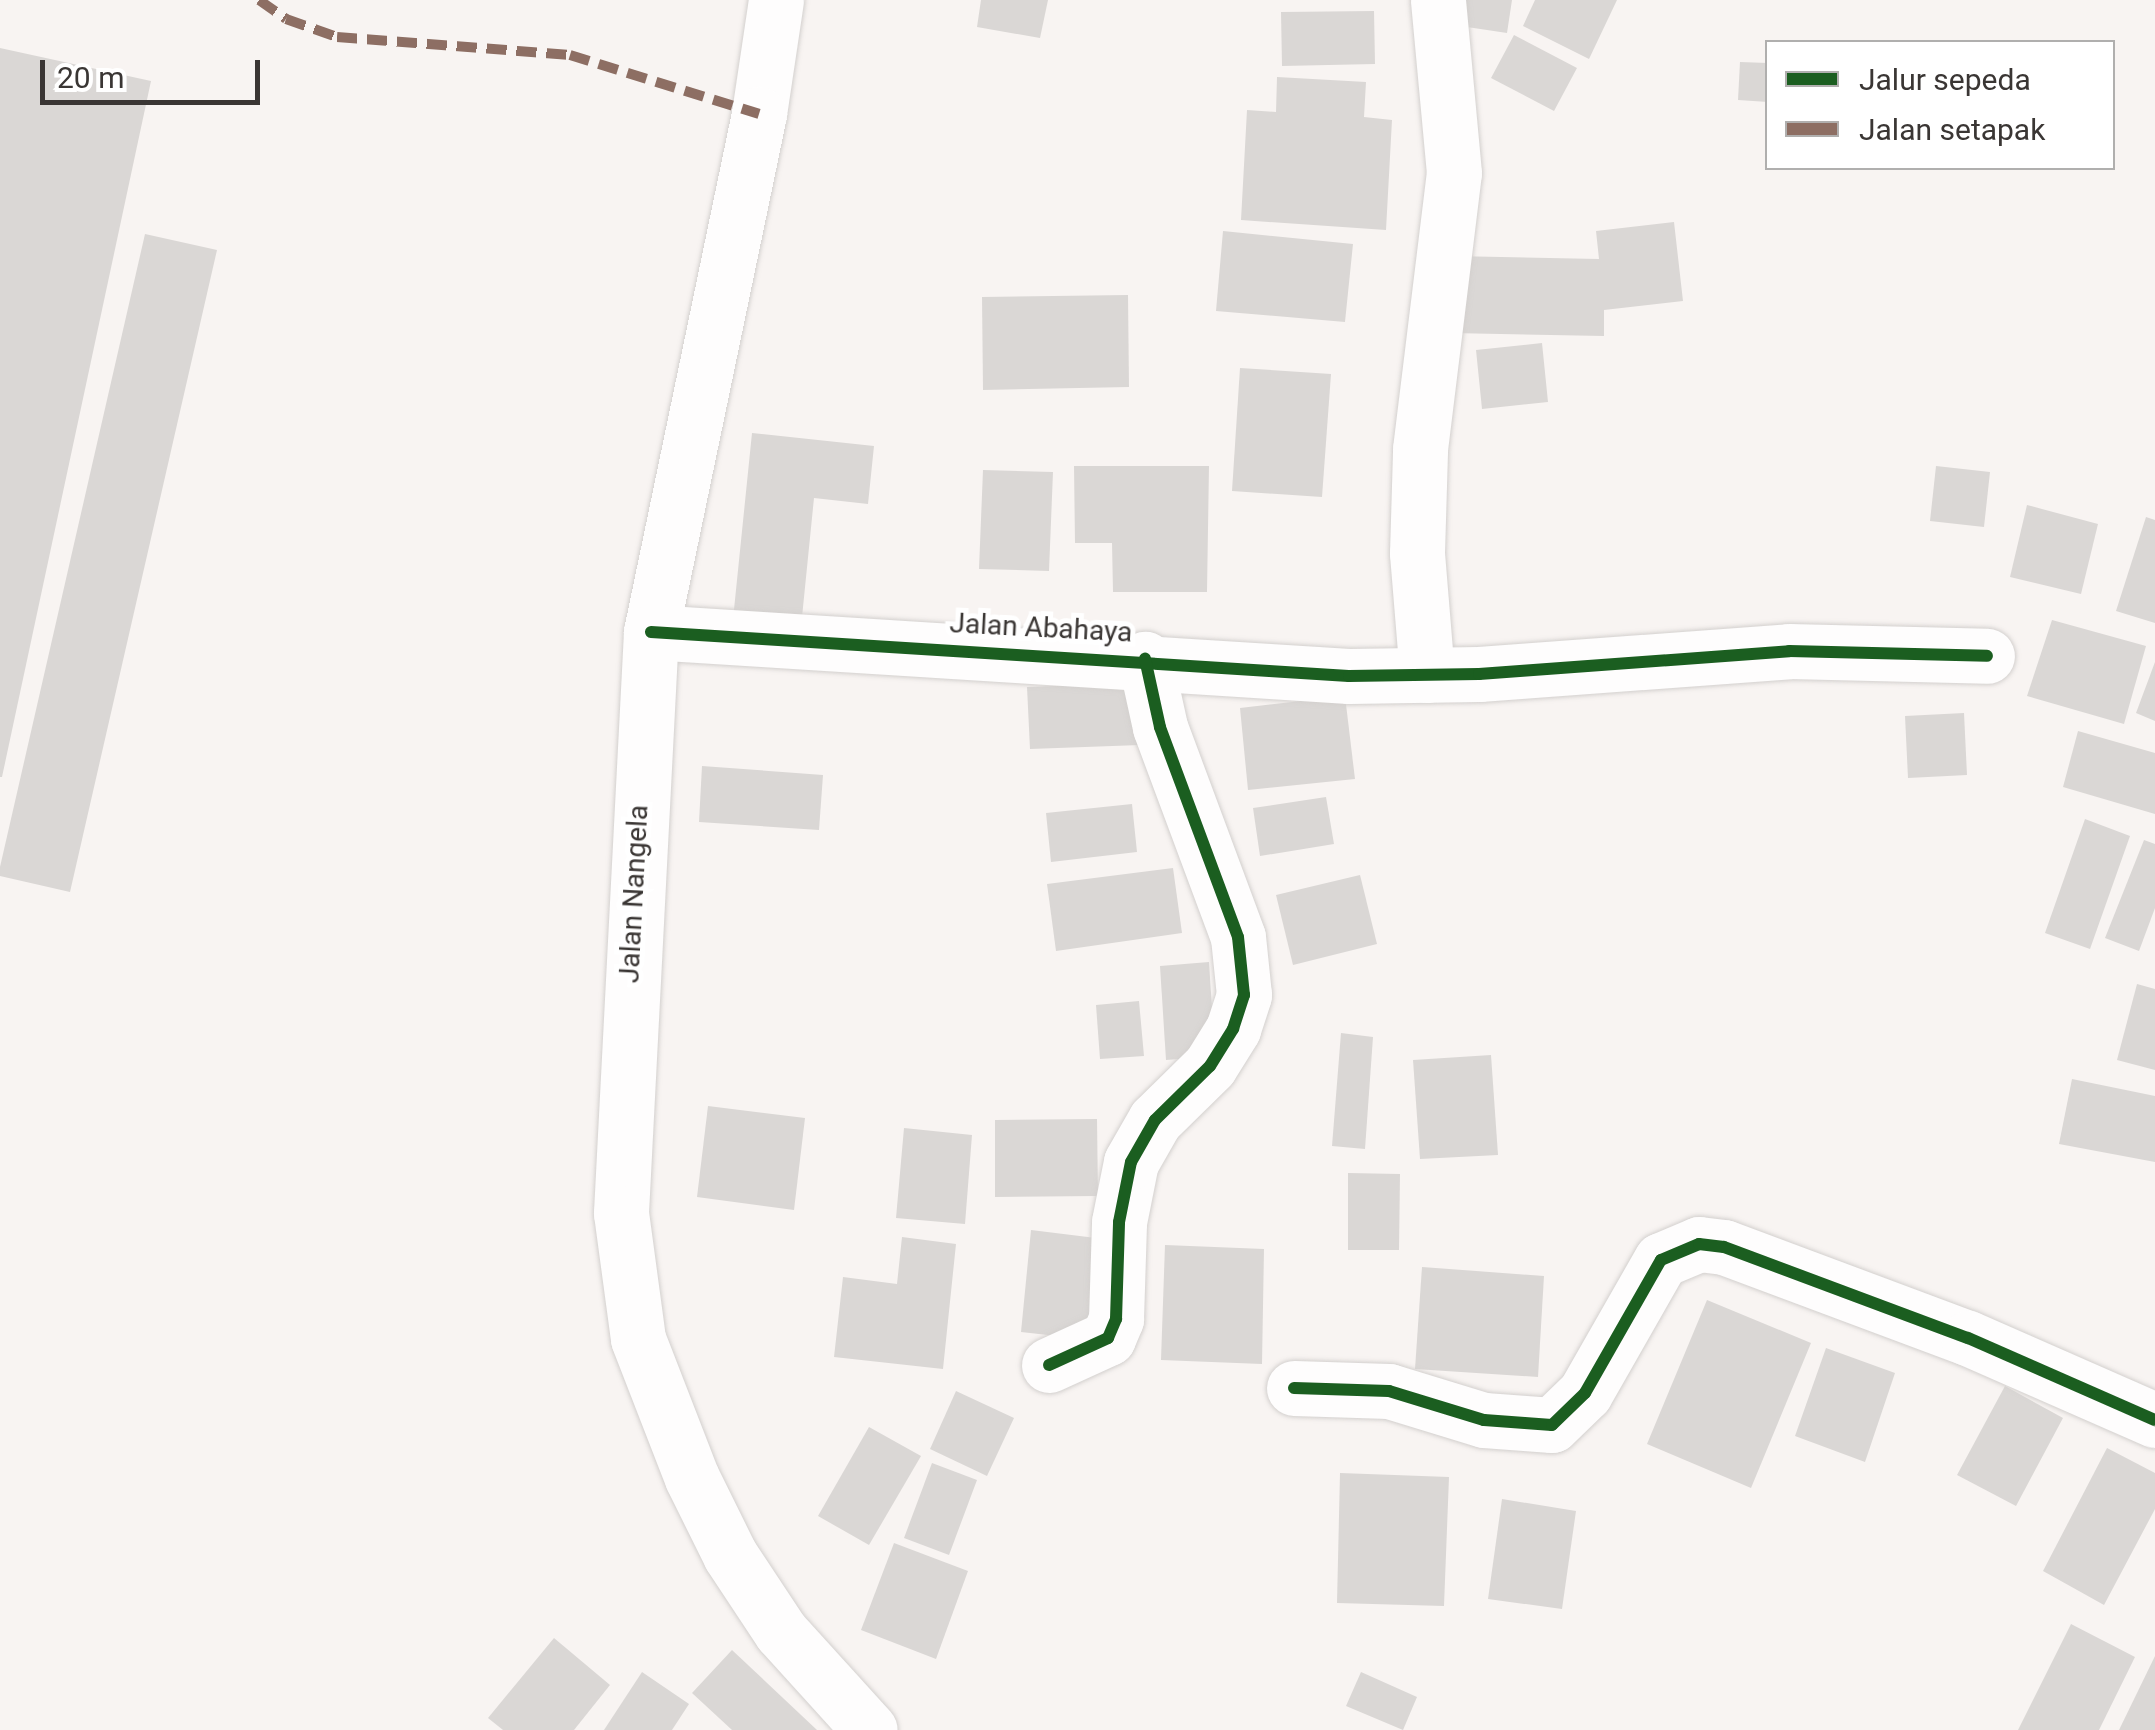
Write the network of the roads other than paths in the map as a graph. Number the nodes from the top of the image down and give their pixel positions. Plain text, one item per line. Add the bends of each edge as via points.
1 (776, 0) edge
2 (1438, 0) edge
3 (652, 632) junction
4 (1988, 656) dead end
5 (1146, 659) junction
6 (1427, 675) junction
7 (1049, 1365) dead end
8 (1294, 1388) dead end
9 (2155, 1420) edge
10 (870, 1730) edge

1 - 3 street, Jalan Nangela via 759,114
2 - 6 street via 1453,205 1420,449 1417,553
3 - 5 street, Jalan Abahaya
3 - 10 street, Jalan Nangela via 621,1213 638,1339 730,1555 781,1632
4 - 6 street, Jalan Abahaya via 1789,651
5 - 6 street, Jalan Abahaya via 1349,676
5 - 7 street via 1160,726 1238,938 1244,994 1210,1066 1155,1120 1132,1162 1119,1222 1116,1319 1108,1338
8 - 9 street via 1389,1391 1484,1420 1552,1426 1585,1393 1661,1260 1699,1244 1724,1247 1968,1338

